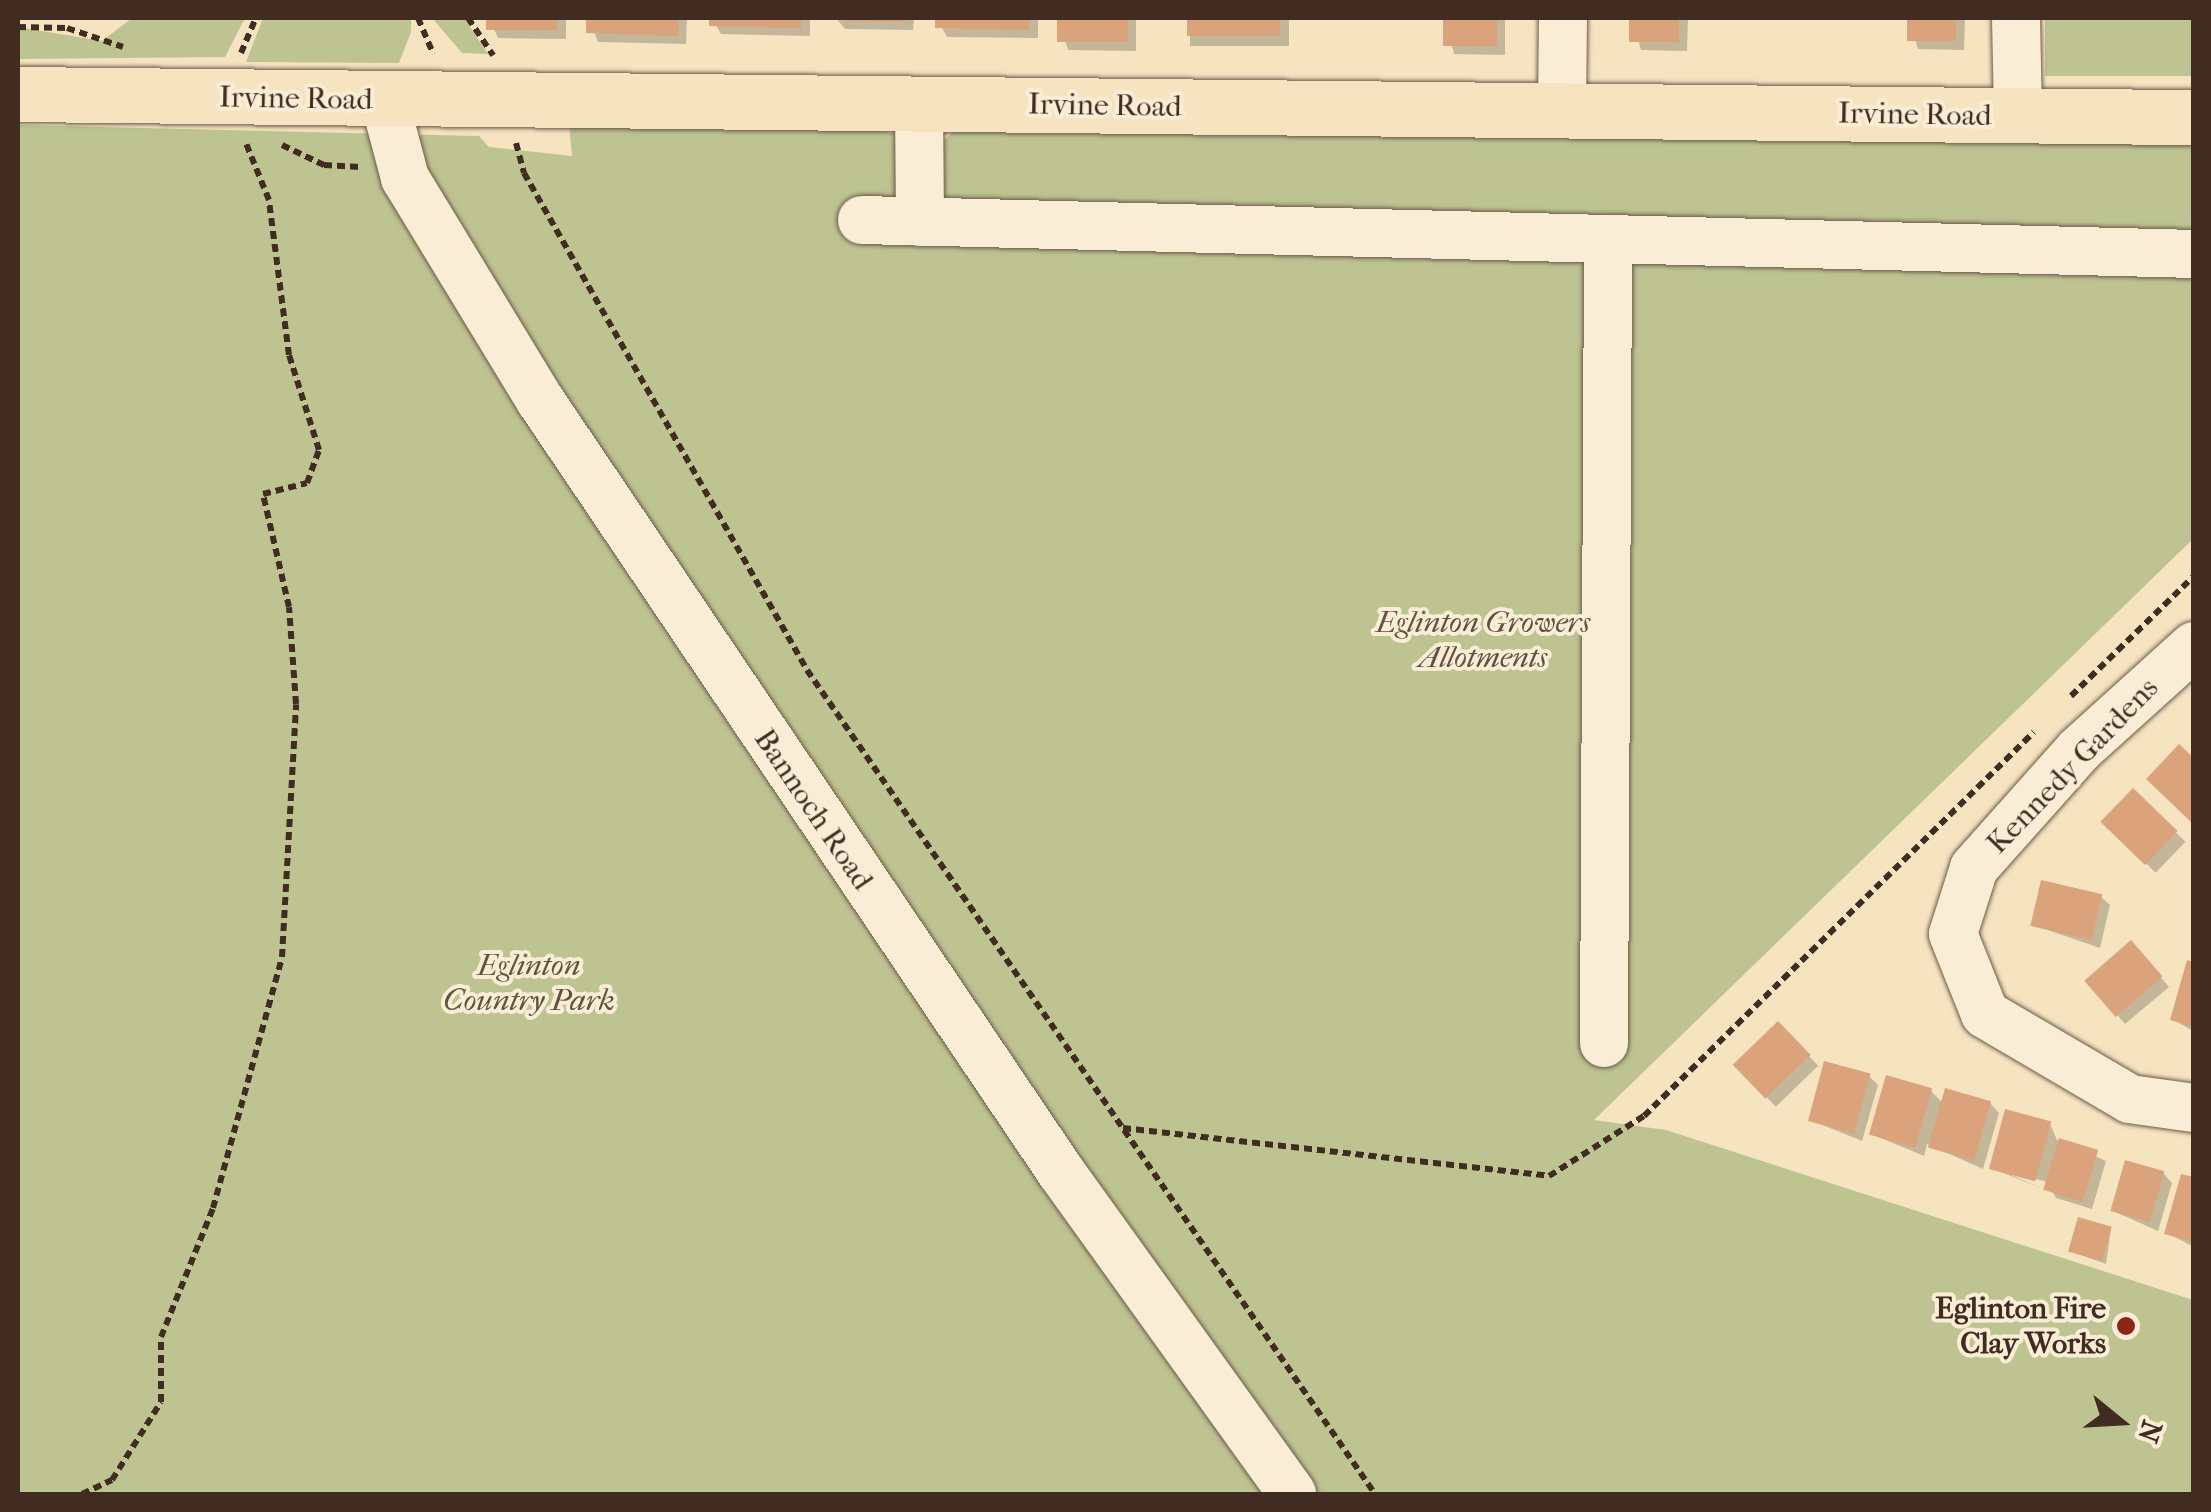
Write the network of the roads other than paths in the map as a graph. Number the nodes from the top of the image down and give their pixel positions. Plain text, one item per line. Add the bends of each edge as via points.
1 (1563, 18) edge
2 (2016, 18) edge
3 (18, 94) edge
4 (384, 100) junction
5 (919, 104) junction
6 (1562, 111) junction
7 (2018, 116) junction
8 (2194, 117) edge
9 (862, 220) dead end
10 (920, 222) junction
11 (1608, 239) junction
12 (2194, 254) edge
13 (2194, 646) edge
14 (1604, 1042) dead end
15 (2194, 1108) edge
16 (1292, 1494) edge

1 - 6 street
2 - 7 street
3 - 4 main road, Irvine Road
4 - 5 main road, Irvine Road
4 - 16 street, Bannoch Road via 405,178 540,400 1028,1124
5 - 6 main road, Irvine Road
5 - 10 street
6 - 7 main road, Irvine Road
7 - 8 main road, Irvine Road
9 - 10 street
10 - 11 street
11 - 12 street
11 - 14 street
13 - 15 street, Kennedy Gardens via 2079,750 1974,868 1952,934 1985,1014 2130,1099

